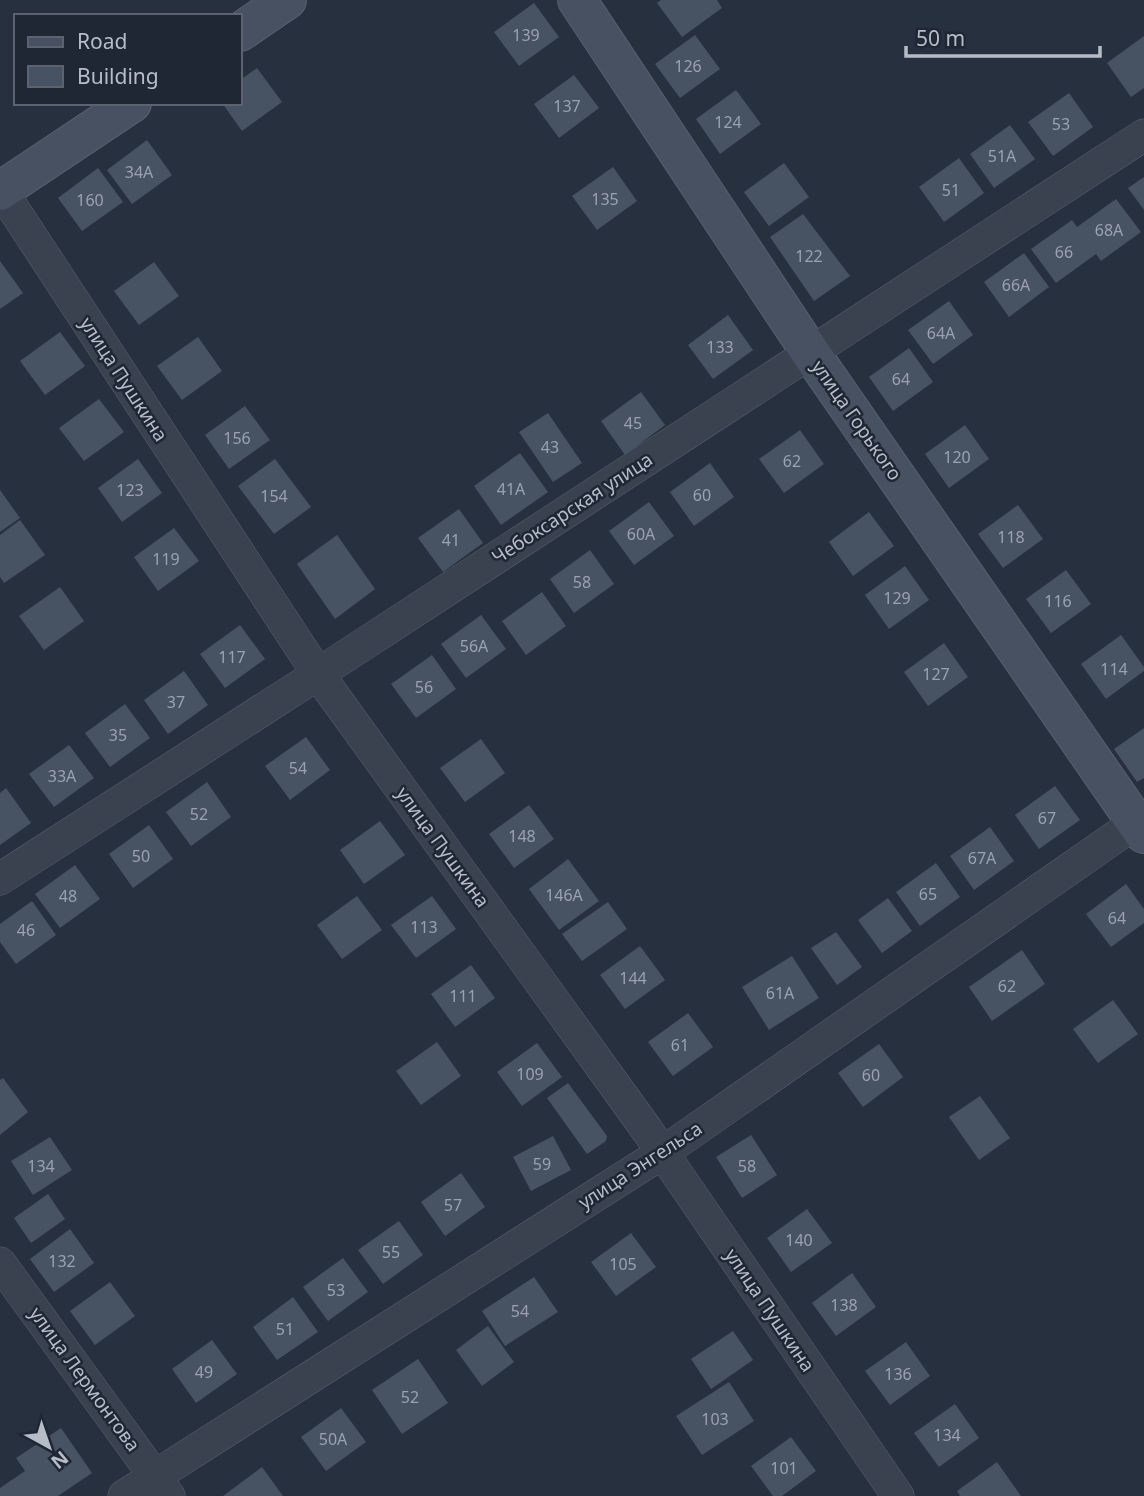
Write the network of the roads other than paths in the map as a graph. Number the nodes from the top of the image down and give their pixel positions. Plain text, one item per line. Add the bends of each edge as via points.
1 (287, 0) edge
2 (577, 0) edge
3 (242, 31) edge
4 (129, 105) edge
5 (1144, 135) edge
6 (0, 190) edge
7 (810, 352) junction
8 (318, 674) junction
9 (1141, 825) edge
10 (0, 879) edge
11 (662, 1153) junction
12 (0, 1263) edge
13 (162, 1486) edge
14 (124, 1496) edge
15 (898, 1496) edge

1 - 3 street
2 - 7 street, улица Горького
4 - 6 street
5 - 7 street, Чебоксарская улица
6 - 8 street, улица Пушкина
7 - 8 street, Чебоксарская улица
7 - 9 street, улица Горького
8 - 10 street, Чебоксарская улица
8 - 11 street, улица Пушкина
9 - 11 street, улица Энгельса
11 - 13 street, улица Энгельса
11 - 15 street, улица Пушкина
12 - 13 street, улица Лермонтова
13 - 14 street, улица Энгельса

